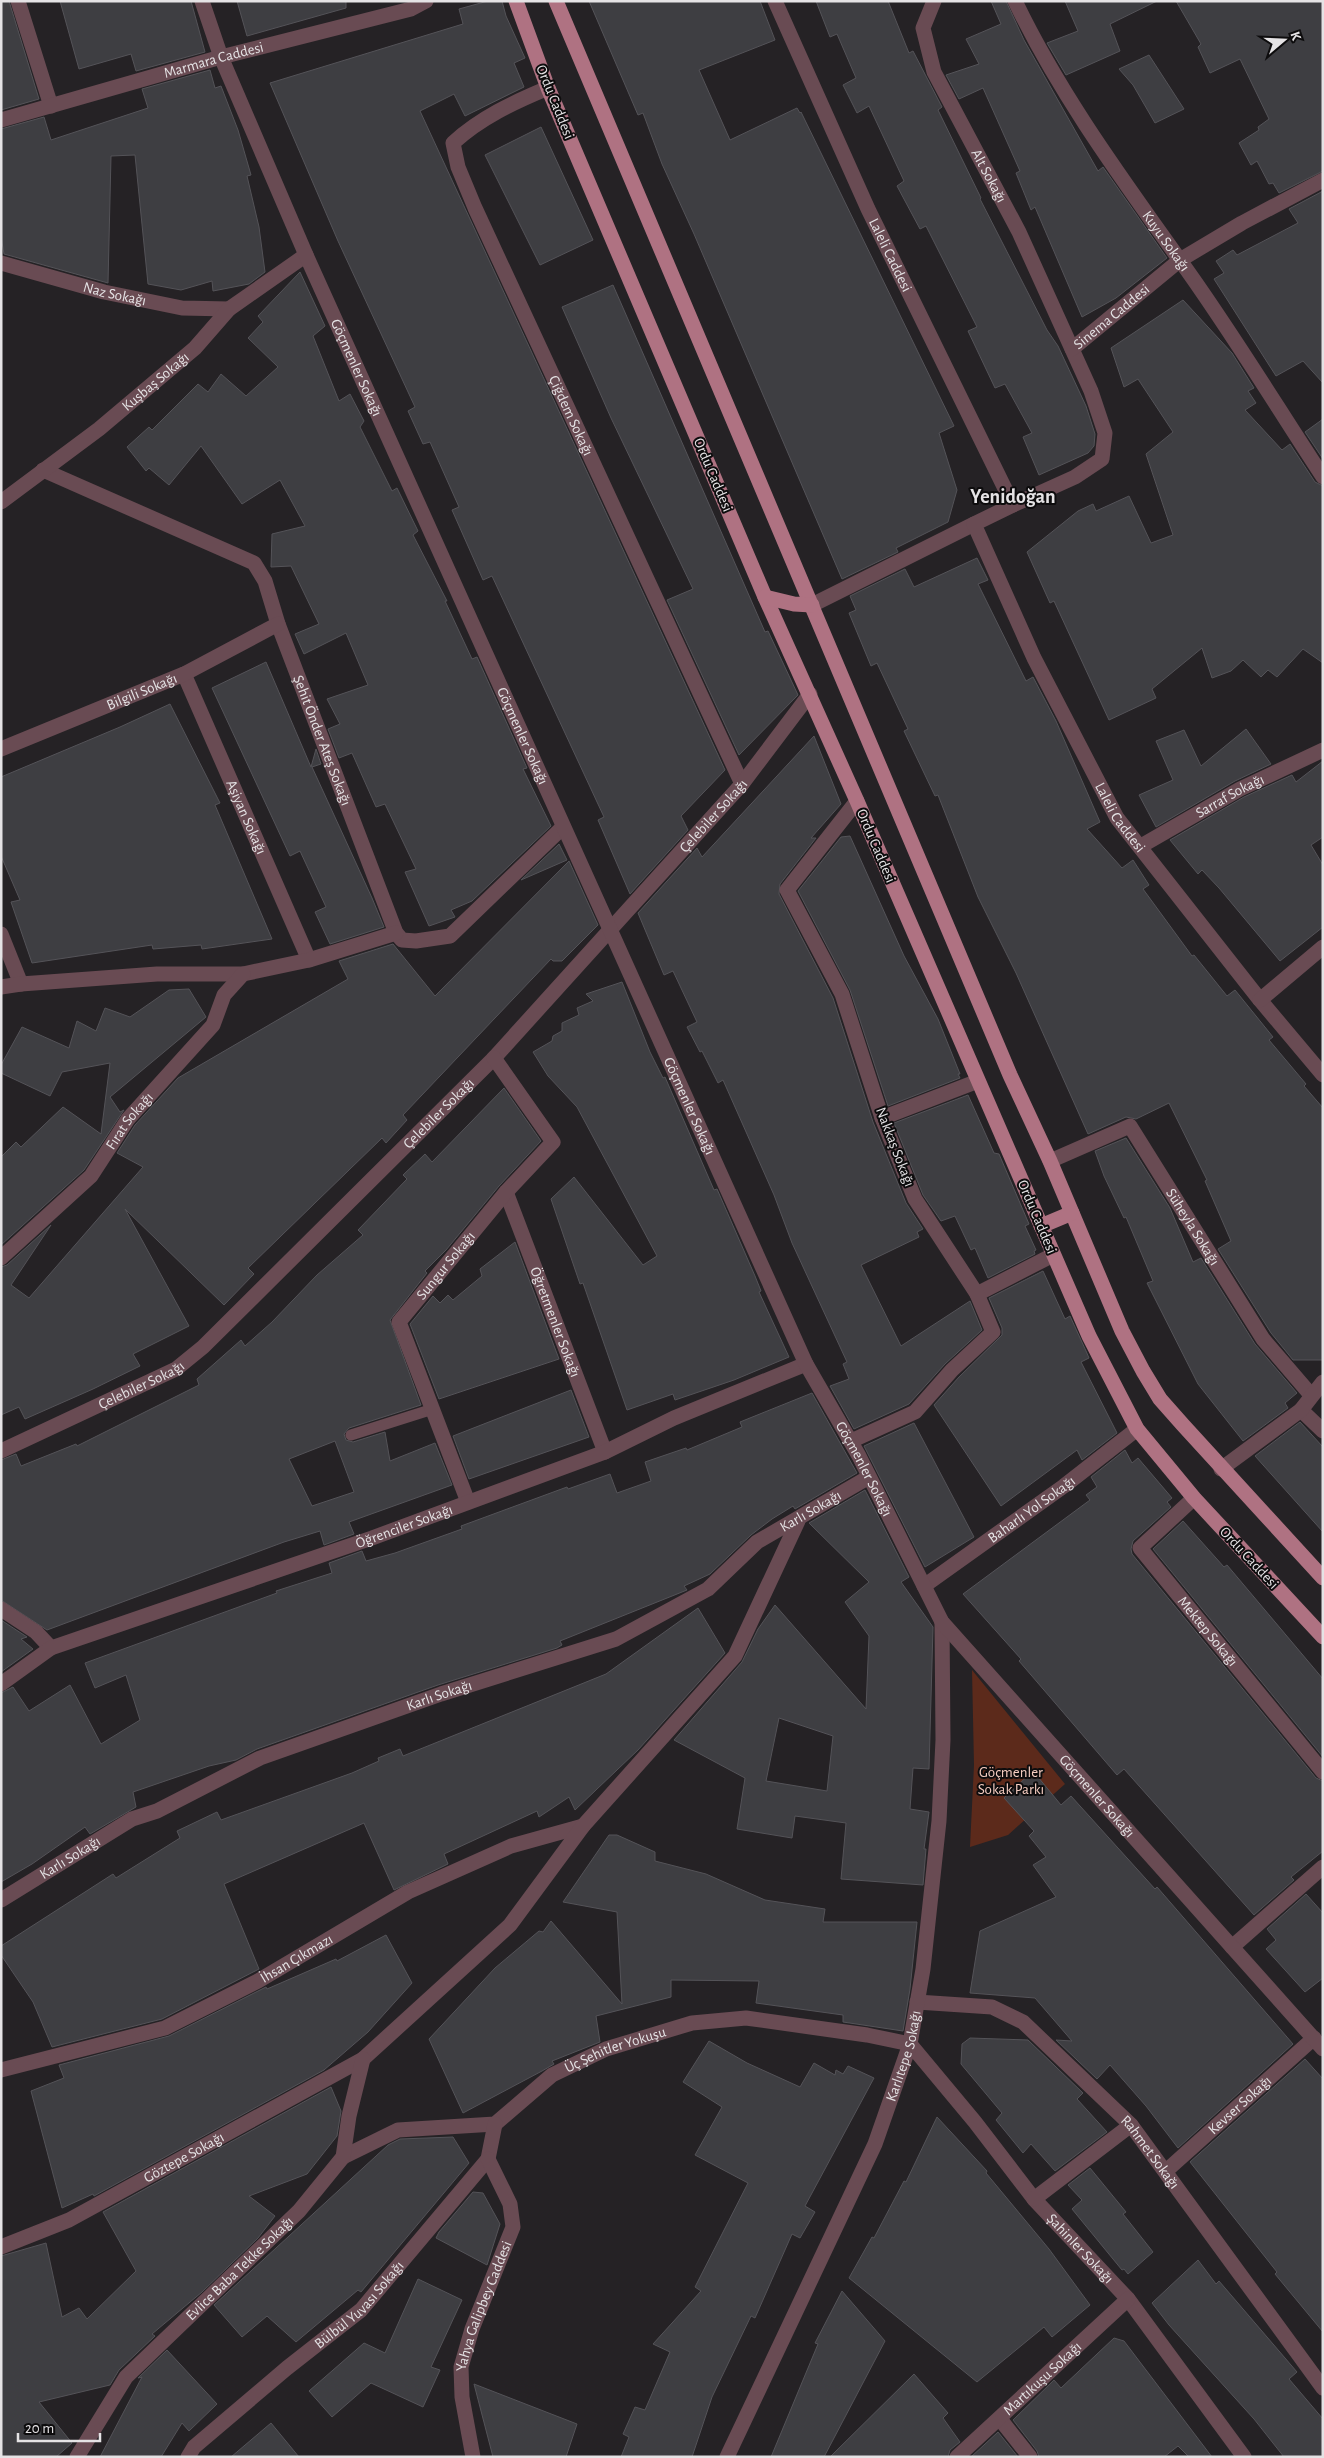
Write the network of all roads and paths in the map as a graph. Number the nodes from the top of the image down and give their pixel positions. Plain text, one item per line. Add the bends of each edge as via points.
1 (18, 1) edge
2 (202, 1) edge
3 (426, 1) edge
4 (516, 1) edge
5 (556, 1) edge
6 (775, 1) edge
7 (934, 1) edge
8 (1015, 1) edge
9 (410, 5) edge
10 (221, 57) junction
11 (548, 88) junction
12 (51, 106) junction
13 (1, 120) edge
14 (1323, 180) edge
15 (306, 255) junction
16 (1180, 260) junction
17 (1, 263) edge
18 (229, 309) junction
19 (1072, 349) junction
20 (43, 470) junction
21 (1323, 477) edge
22 (1, 502) edge
23 (1012, 505) junction
24 (974, 524) junction
25 (765, 597) junction
26 (812, 605) junction
27 (278, 624) junction
28 (184, 674) junction
29 (810, 694) junction
30 (1, 749) edge
31 (1323, 750) edge
32 (742, 784) junction
33 (857, 801) junction
34 (563, 827) junction
35 (1141, 846) junction
36 (610, 928) junction
37 (396, 933) junction
38 (1, 934) edge
39 (1323, 946) edge
40 (309, 960) junction
41 (244, 974) junction
42 (21, 984) junction
43 (1, 987) edge
44 (1260, 1000) junction
45 (494, 1058) junction
46 (1323, 1075) edge
47 (978, 1081) junction
48 (882, 1118) junction
49 (1050, 1161) junction
50 (506, 1192) junction
51 (1072, 1213) junction
52 (1041, 1226) junction
53 (1053, 1255) junction
54 (1, 1258) edge
55 (977, 1294) junction
56 (806, 1364) junction
57 (1323, 1382) edge
58 (1311, 1395) junction
59 (433, 1409) junction
60 (1301, 1410) junction
61 (1137, 1429) junction
62 (1323, 1431) edge
63 (351, 1435) dead end
64 (851, 1441) junction
65 (1, 1451) edge
66 (605, 1452) junction
67 (1221, 1469) junction
68 (869, 1477) junction
69 (1194, 1498) junction
70 (468, 1502) junction
71 (798, 1520) junction
72 (1323, 1578) edge
73 (924, 1586) junction
74 (1, 1609) edge
75 (942, 1622) junction
76 (1323, 1637) edge
77 (51, 1648) junction
78 (1, 1684) edge
79 (1323, 1772) edge
80 (582, 1826) junction
81 (1323, 1867) edge
82 (1, 1900) edge
83 (1232, 1947) junction
84 (917, 2002) junction
85 (910, 2044) junction
86 (1318, 2044) edge
87 (363, 2059) junction
88 (1, 2070) edge
89 (495, 2124) junction
90 (1131, 2126) junction
91 (343, 2156) junction
92 (488, 2159) junction
93 (1166, 2171) junction
94 (1034, 2199) junction
95 (1, 2247) edge
96 (1128, 2299) junction
97 (1323, 2388) edge
98 (1000, 2419) junction
99 (194, 2454) edge
100 (77, 2457) edge
101 (473, 2457) edge
102 (727, 2457) edge
103 (957, 2457) edge
104 (1030, 2457) edge
105 (1244, 2457) edge

1 - 12 street
2 - 10 street, Göçmenler Sokağı
3 - 9 street, Marmara Caddesi
4 - 11 main road, Ordu Caddesi
5 - 26 main road
6 - 23 street, Laleli Caddesi via 872,218
7 - 19 street, Alt Sokağı via 923,28 934,72 1019,232
8 - 16 street, Kuyu Sokağı via 1029,31 1082,120
9 - 10 street, Marmara Caddesi
10 - 12 street, Marmara Caddesi
10 - 15 street, Göçmenler Sokağı
11 - 25 main road, Ordu Caddesi
11 - 32 street, Çiğdem Sokağı via 470,127 453,143 458,167 474,208
12 - 13 street, Marmara Caddesi
14 - 16 street, Sinema Caddesi
15 - 18 street, Kuşbaş Sokağı
15 - 34 street, Göçmenler Sokağı
16 - 19 street, Sinema Caddesi
16 - 21 street, Kuyu Sokağı
17 - 18 street, Naz Sokağı via 104,292 182,308
18 - 20 street, Kuşbaş Sokağı via 195,348 99,429
19 - 23 street, Sinema Caddesi via 1105,433 1102,459 1075,477
20 - 22 street, Kuşbaş Sokağı
20 - 27 street, Şehit Önder Ateş Sokağı via 254,563 265,581
23 - 24 street, Sinema Caddesi
24 - 26 street, Sinema Caddesi
24 - 35 street, Laleli Caddesi via 1034,658 1118,818
25 - 26 main road
25 - 29 main road, Ordu Caddesi
26 - 49 main road via 1006,1066
27 - 28 street, Bilgili Sokağı
27 - 37 street, Şehit Önder Ateş Sokağı
28 - 30 street, Bilgili Sokağı
28 - 40 street, Aşiyan Sokağı
29 - 32 street, Çelebiler Sokağı
29 - 33 main road, Ordu Caddesi
31 - 35 street, Sarraf Sokağı via 1240,788
32 - 36 street, Çelebiler Sokağı
33 - 47 main road, Ordu Caddesi
33 - 48 street, Nakkaş Sokağı via 787,890 842,994
34 - 36 street, Göçmenler Sokağı
34 - 37 street via 450,936 416,941 402,940
35 - 44 street, Laleli Caddesi
36 - 45 street, Çelebiler Sokağı
36 - 56 street, Göçmenler Sokağı
37 - 40 street
38 - 42 street
39 - 44 street
40 - 41 street
41 - 42 street via 157,974
41 - 54 street, Fırat Sokağı via 224,995 213,1025 128,1119 90,1176
42 - 43 street
44 - 46 street, Laleli Caddesi
45 - 50 street, Sungur Sokağı via 553,1142
45 - 65 street, Çelebiler Sokağı via 203,1347 176,1369
47 - 48 street
47 - 52 main road, Ordu Caddesi
48 - 55 street, Nakkaş Sokağı via 915,1198
49 - 51 main road
49 - 58 street, Süheyla Sokağı via 1130,1126 1264,1339
50 - 59 street, Sungur Sokağı via 399,1322
50 - 66 street, Öğretmenler Sokağı
51 - 52 main road
51 - 67 main road via 1122,1331 1143,1371 1160,1399
52 - 53 main road, Ordu Caddesi
53 - 55 street
53 - 61 main road, Ordu Caddesi via 1088,1336
55 - 64 street, Nakkaş Sokağı via 993,1332 952,1370 915,1412
56 - 64 street, Göçmenler Sokağı
56 - 66 street, Öğrenciler Sokağı via 674,1418
57 - 58 street
58 - 60 street
59 - 63 lane
59 - 70 street, Sungur Sokağı
60 - 62 street
60 - 67 street
61 - 69 main road, Ordu Caddesi
61 - 73 street, Baharlı Yol Sokağı via 1064,1486
64 - 68 street, Göçmenler Sokağı
66 - 70 street, Öğrenciler Sokağı
67 - 72 main road
68 - 71 street, Karlı Sokağı
68 - 73 street, Göçmenler Sokağı
69 - 76 main road, Ordu Caddesi
69 - 79 street, Mektep Sokağı via 1140,1548
70 - 77 street, Öğrenciler Sokağı
71 - 80 street, Göztepe Sokağı via 735,1656
71 - 82 street, Karlı Sokağı via 757,1542 708,1589 616,1640 440,1694 260,1758 157,1811 132,1819
73 - 75 street, Göçmenler Sokağı
74 - 77 street via 36,1632
75 - 83 street, Göçmenler Sokağı
75 - 84 street, Karlıtepe Sokağı via 939,1821
77 - 78 street, Öğrenciler Sokağı
80 - 87 street, Göztepe Sokağı via 510,1925
80 - 88 street, İhsan Çıkmazı via 510,1846 408,1892 258,1981 166,2028
81 - 83 street
83 - 86 street, Göçmenler Sokağı
84 - 85 street, Karlıtepe Sokağı
84 - 90 street, Rahmet Sokağı via 992,2007 1023,2022
85 - 89 street, Üç Şehitler Yokuşu via 746,2018 692,2024 606,2049 552,2075
85 - 94 street, Şahinler Sokağı
85 - 102 street, Karlıtepe Sokağı via 875,2144
86 - 93 street, Kevser Sokağı
87 - 91 street
87 - 95 street, Göztepe Sokağı via 69,2220
89 - 91 street via 398,2130
89 - 92 street, Bülbül Yuvası Sokağı
90 - 93 street, Rahmet Sokağı
90 - 94 street
91 - 100 street, Evlice Baba Tekke Sokağı via 299,2211 126,2378
92 - 99 street, Bülbül Yuvası Sokağı via 361,2310 287,2368
92 - 101 street, Yahya Galipbey Caddesi via 510,2204 512,2226 472,2329 461,2367 462,2397
93 - 97 street, Rahmet Sokağı
94 - 96 street, Şahinler Sokağı
96 - 98 street, Martıkuşu Sokağı
96 - 105 street, Şahinler Sokağı
98 - 103 street, Martıkuşu Sokağı
98 - 104 street

